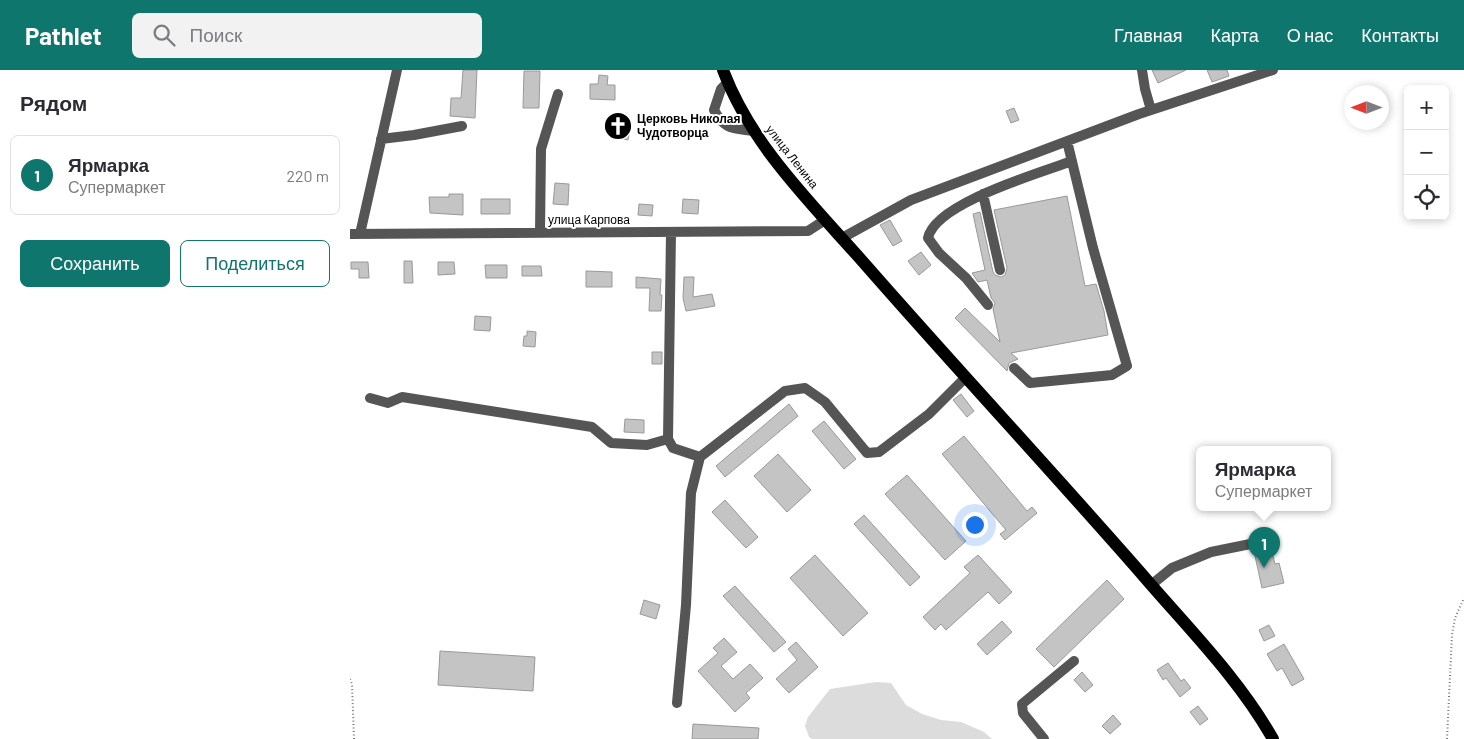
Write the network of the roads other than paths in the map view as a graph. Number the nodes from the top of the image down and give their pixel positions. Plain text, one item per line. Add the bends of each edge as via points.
1 (396, 70) edge
2 (723, 70) edge
3 (1142, 70) edge
4 (1273, 70) edge
5 (728, 82) junction
6 (558, 94) dead end
7 (1151, 110) junction
8 (462, 126) dead end
9 (753, 131) junction
10 (381, 139) junction
11 (1067, 141) junction
12 (1072, 161) junction
13 (983, 194) junction
14 (825, 220) junction
15 (540, 232) junction
16 (672, 233) junction
17 (355, 234) edge
18 (842, 238) junction
19 (1000, 270) dead end
20 (988, 305) dead end
21 (1014, 368) dead end
22 (965, 378) junction
23 (370, 398) dead end
24 (668, 439) junction
25 (700, 457) junction
26 (1270, 540) dead end
27 (1151, 585) junction
28 (1074, 662) dead end
29 (677, 703) dead end
30 (1044, 739) edge
31 (1273, 739) edge

1 - 10 street
2 - 5 main road, улица Ленина
3 - 7 street
4 - 7 street
5 - 9 main road, улица Ленина
5 - 9 street via 721,89 714,110 721,122 732,128
6 - 15 street via 541,149
7 - 11 street
8 - 10 street
9 - 14 main road, улица Ленина
10 - 17 street
11 - 12 street
11 - 18 street via 911,200
12 - 13 street
12 - 21 street via 1127,366 1112,374 1030,382
13 - 19 street
13 - 20 street via 952,210 929,231 928,238 938,253 966,278
14 - 16 street, улица Карпова via 808,231
14 - 18 main road, улица Ленина
15 - 16 street, улица Карпова
15 - 17 street, улица Карпова
16 - 24 street
18 - 22 main road, улица Ленина
22 - 25 street via 929,414 879,452 867,454 824,402 805,388 785,391
22 - 27 main road, улица Ленина
23 - 24 street via 388,403 402,397 592,427 611,444 647,445
24 - 25 street via 673,448
25 - 29 street via 690,493 686,605
26 - 27 street via 1210,552 1172,568
27 - 31 main road, улица Ленина via 1230,676
28 - 30 street via 1022,704 1023,713

